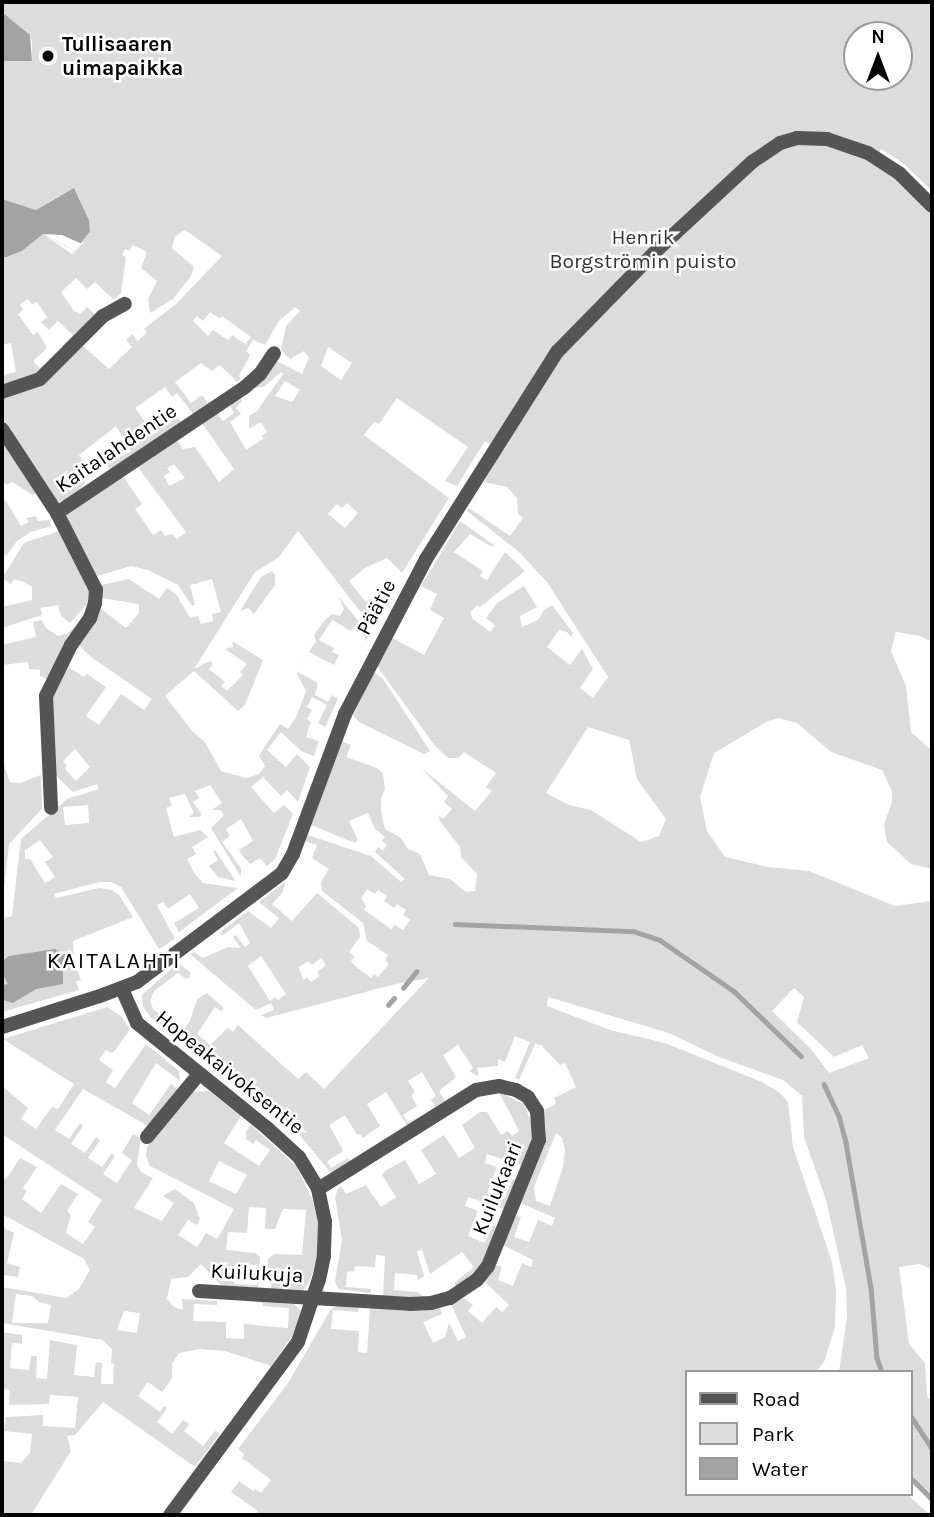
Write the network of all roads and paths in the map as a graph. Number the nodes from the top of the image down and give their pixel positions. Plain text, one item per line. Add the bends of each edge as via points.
1 (932, 206) edge
2 (125, 304) dead end
3 (274, 353) dead end
4 (2, 392) edge
5 (2, 429) edge
6 (57, 513) junction
7 (51, 808) dead end
8 (122, 989) junction
9 (2, 1027) edge
10 (199, 1074) junction
11 (147, 1137) dead end
12 (318, 1189) junction
13 (199, 1291) dead end
14 (314, 1297) junction
15 (170, 1515) edge

1 - 8 street, Päätie via 892,168 853,147 812,137 780,143 592,314 543,372 426,559 345,714 282,873
2 - 4 street via 103,316 40,379
3 - 6 street, Kaitalahdentie via 245,387
5 - 6 street, Kaitalahdentie
6 - 7 street via 96,597 46,696
8 - 9 street, Päätie
8 - 10 street, Hopeakaivoksentie via 137,1023
10 - 11 street
10 - 12 street, Hopeakaivoksentie via 290,1147
12 - 14 street, Hopeakaivoksentie via 326,1238
12 - 14 street, Kuilukaari via 476,1090 499,1086 516,1090 528,1097 537,1111 538,1140 488,1266 477,1280 450,1298 431,1303
13 - 14 street, Kuilukuja
14 - 15 street, Hopeakaivoksentie via 298,1342

